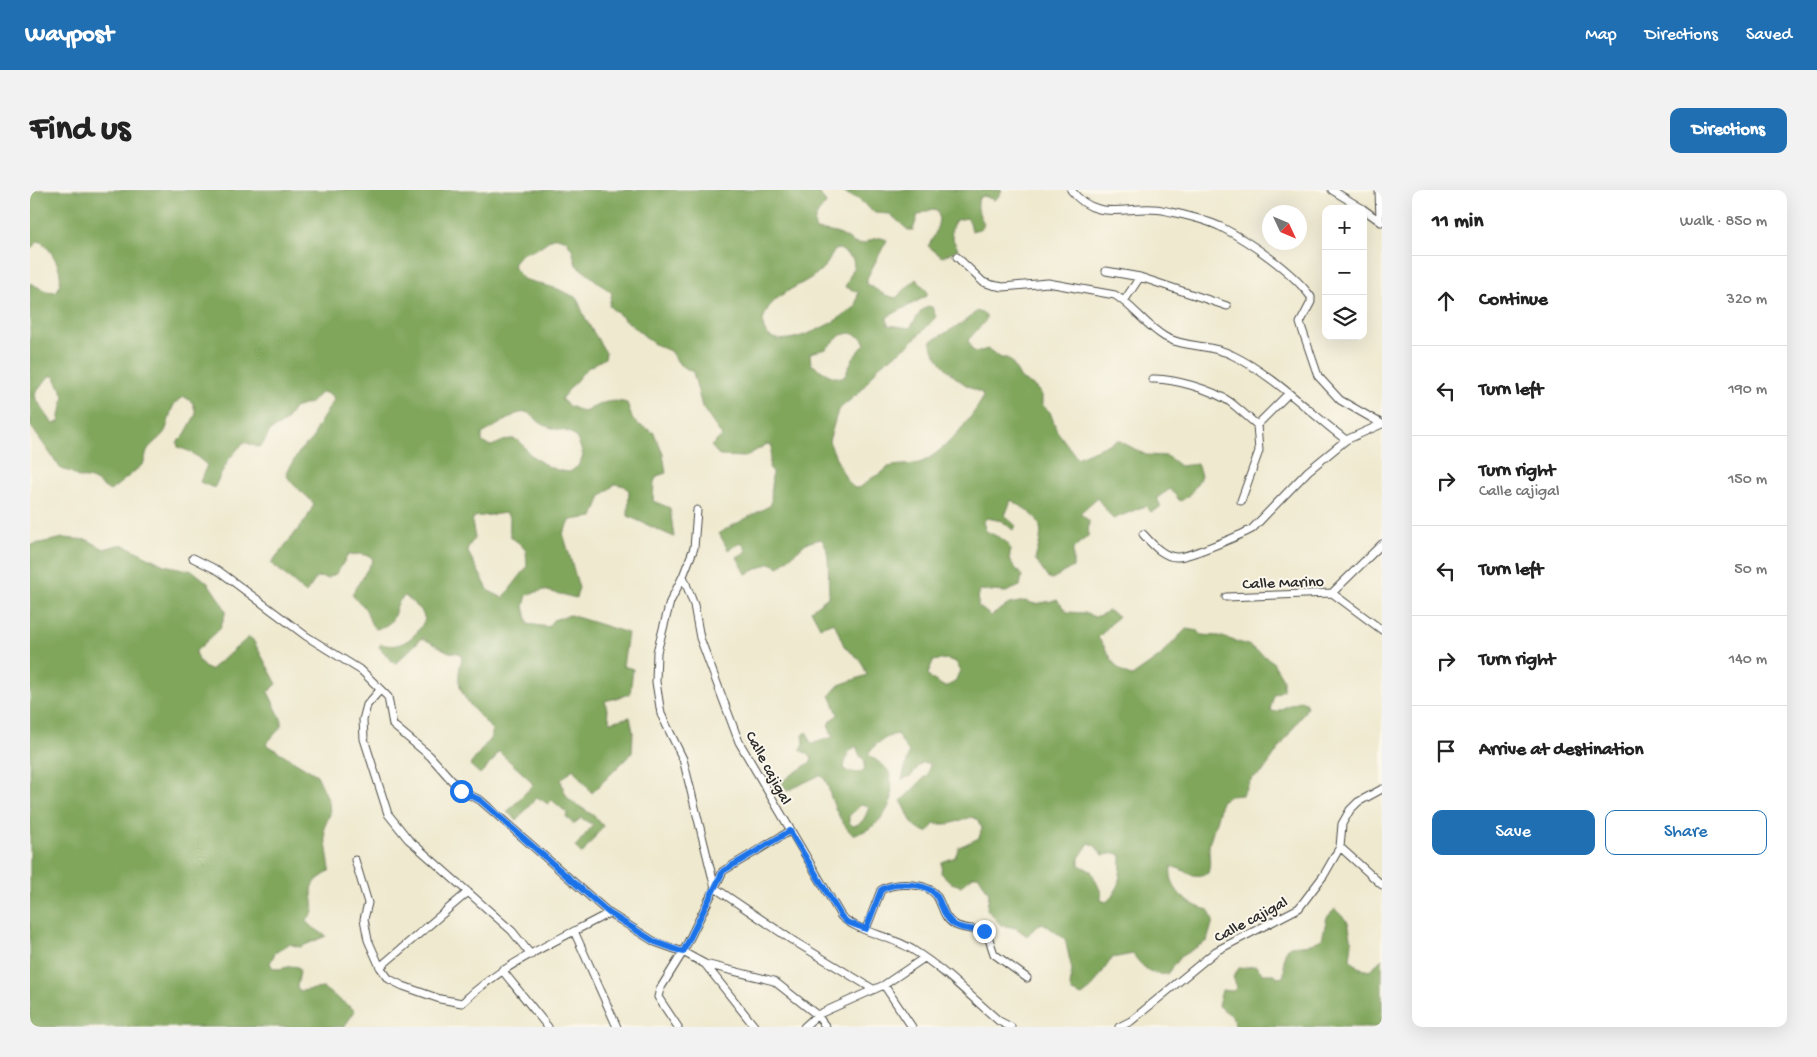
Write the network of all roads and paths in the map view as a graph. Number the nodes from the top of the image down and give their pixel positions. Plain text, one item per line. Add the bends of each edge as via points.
1 (1072, 190) edge
2 (1332, 190) edge
3 (1380, 190) edge
4 (1356, 205) edge
5 (1367, 212) edge
6 (1381, 223) edge
7 (957, 257) dead end
8 (1106, 270) dead end
9 (1140, 278) junction
10 (1124, 301) junction
11 (1228, 306) dead end
12 (1152, 379) dead end
13 (1288, 394) junction
14 (1382, 424) edge
15 (1257, 425) junction
16 (1346, 440) junction
17 (1241, 501) dead end
18 (697, 510) dead end
19 (1143, 534) dead end
20 (1382, 544) edge
21 (193, 558) dead end
22 (684, 576) junction
23 (1332, 593) junction
24 (1226, 597) dead end
25 (1382, 630) edge
26 (380, 690) junction
27 (1382, 788) edge
28 (790, 831) junction
29 (1340, 847) junction
30 (355, 860) dead end
31 (1382, 885) edge
32 (715, 888) junction
33 (468, 892) junction
34 (609, 913) junction
35 (866, 929) junction
36 (574, 931) junction
37 (683, 952) junction
38 (531, 955) junction
39 (924, 958) junction
40 (705, 964) junction
41 (380, 967) junction
42 (502, 970) junction
43 (1027, 978) dead end
44 (884, 985) junction
45 (873, 989) junction
46 (817, 1015) junction
47 (548, 1027) edge
48 (617, 1027) edge
49 (678, 1027) edge
50 (755, 1027) edge
51 (804, 1027) edge
52 (826, 1027) edge
53 (912, 1027) edge
54 (1011, 1027) edge
55 (1119, 1027) edge

1 - 14 street via 1079,200 1101,210 1167,211 1220,227 1249,244 1311,297 1300,323 1318,376 1340,400
2 - 4 street
3 - 6 street
5 - 6 street
7 - 10 street via 983,282 992,285 1048,284 1115,296
8 - 9 street
9 - 10 street
9 - 11 street
10 - 13 street via 1152,329 1164,336 1231,354
12 - 15 street via 1175,380 1213,393
13 - 15 street
13 - 16 street
14 - 16 street
15 - 17 street via 1260,451
16 - 19 street via 1308,471 1252,529 1242,534 1179,558 1166,555
18 - 22 street via 694,548
20 - 23 street, Calle Marino
21 - 26 street via 219,571 306,636 362,671
22 - 28 street, Calle cajigal via 700,638 739,742
22 - 32 street via 668,610 657,652 656,682 660,714 683,759
23 - 24 street, Calle Marino
23 - 25 street
26 - 33 street via 366,705 364,739 388,814 408,839
26 - 34 street via 388,697 393,725 430,756 461,791 480,800
27 - 29 street, Calle cajigal via 1350,810 1342,824
28 - 32 street via 723,871
28 - 35 street, Calle cajigal via 841,916 847,922
29 - 31 street
29 - 55 street, Calle cajigal via 1324,875 1294,912 1216,951 1131,1021
30 - 41 street via 368,903 364,919 368,940
32 - 37 street
32 - 45 street
33 - 38 street via 512,931
33 - 41 street
34 - 36 street
34 - 37 street via 655,942
35 - 39 street, Calle cajigal via 896,940
35 - 43 street via 881,890 895,886 924,887 936,895 952,924 988,933 994,954
36 - 38 street
36 - 48 street
37 - 40 street
37 - 49 street via 658,997
38 - 42 street
39 - 44 street
39 - 54 street, Calle cajigal via 999,1021
40 - 46 street via 774,981
40 - 50 street
41 - 42 street via 389,979 403,986 462,1003 478,986
42 - 47 street
44 - 45 street
44 - 53 street
45 - 46 street
46 - 51 street
46 - 52 street

